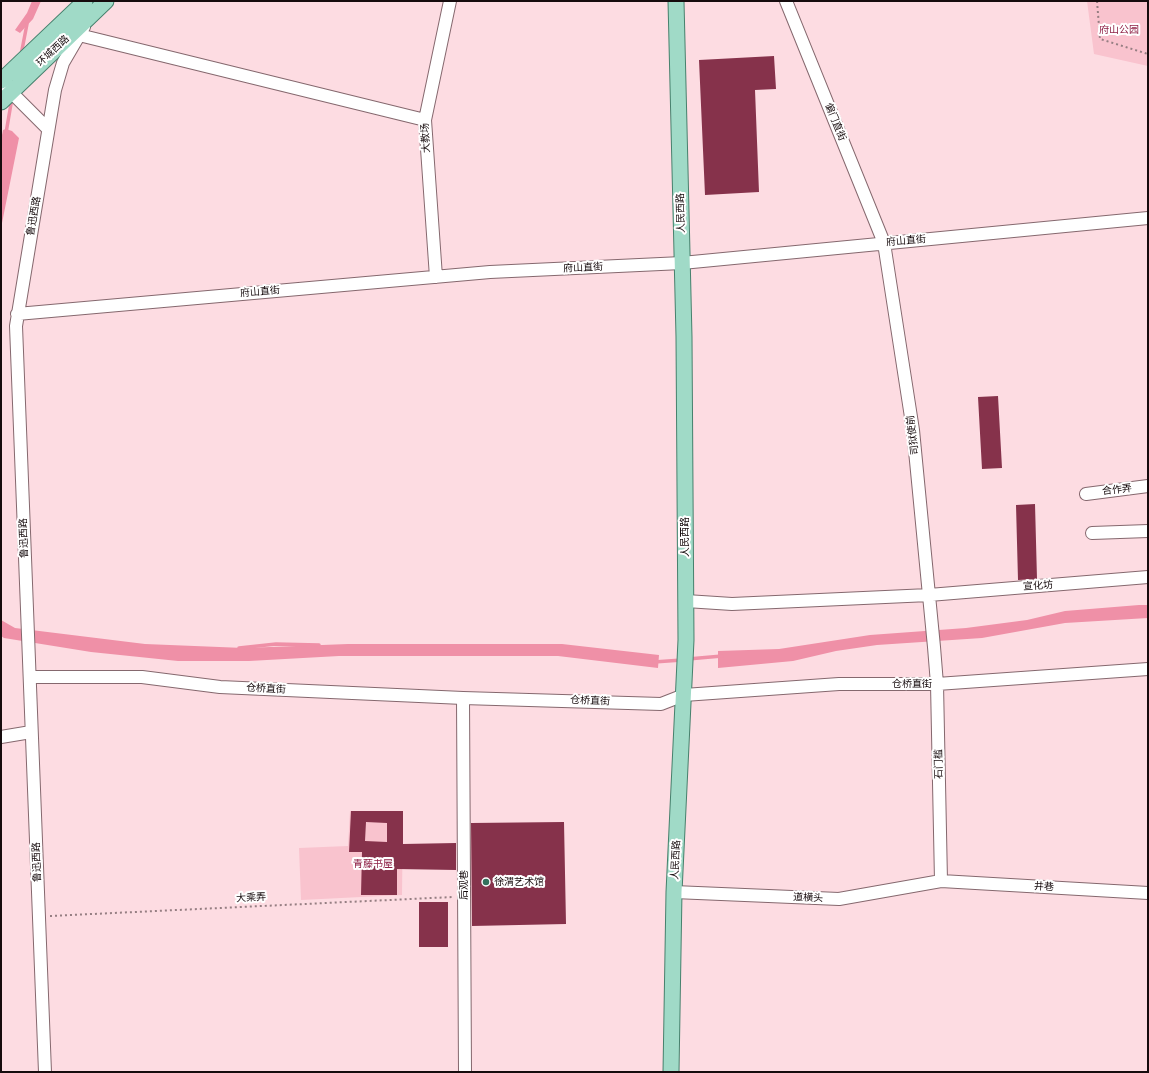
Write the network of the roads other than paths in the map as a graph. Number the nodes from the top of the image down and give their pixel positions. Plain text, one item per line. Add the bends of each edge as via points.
1 (85, 1) edge
2 (106, 1) edge
3 (450, 1) edge
4 (676, 1) edge
5 (786, 1) edge
6 (90, 16) junction
7 (79, 35) junction
8 (3, 89) edge
9 (425, 120) junction
10 (48, 129) junction
11 (1148, 218) edge
12 (884, 243) junction
13 (682, 262) junction
14 (436, 277) junction
15 (17, 314) junction
16 (1148, 486) edge
17 (1086, 494) dead end
18 (1148, 530) edge
19 (1092, 533) dead end
20 (1148, 577) edge
21 (929, 594) junction
22 (686, 601) junction
23 (934, 647) joint
24 (1148, 669) edge
25 (30, 677) junction
26 (937, 684) junction
27 (684, 695) junction
28 (464, 698) junction
29 (32, 732) junction
30 (1, 737) edge
31 (941, 881) junction
32 (674, 892) junction
33 (1148, 893) edge
34 (45, 1072) edge
35 (465, 1072) edge
36 (671, 1072) edge

1 - 8 main road, 环城西路 via 39,46
2 - 6 main road, 环城西路
3 - 9 street, 大教场
4 - 13 main road, 人民西路
5 - 12 street, 偏门直街
6 - 7 street, 鲁迅西路
6 - 8 main road, 环城西路 via 34,69
7 - 9 street
7 - 10 street, 鲁迅西路 via 63,63
8 - 10 street
9 - 14 street, 大教场
10 - 15 street, 鲁迅西路
11 - 12 street, 府山直街
12 - 13 street, 府山直街
12 - 21 street, 司狱使前 via 913,430
13 - 14 street, 府山直街
13 - 22 main road, 人民西路
14 - 15 street, 府山直街
15 - 25 street, 鲁迅西路
16 - 17 street, 合作弄
18 - 19 street
20 - 21 street, 宣化坊
21 - 22 street, 宣化坊 via 732,604
21 - 23 street, 司狱使前
22 - 27 main road, 人民西路
23 - 26 street, 石门槛
24 - 26 street, 仓桥直街
25 - 28 street, 仓桥直街 via 142,677 220,687
25 - 29 street, 鲁迅西路
26 - 27 street, 仓桥直街 via 839,684
26 - 31 street, 石门槛
27 - 28 street, 仓桥直街 via 661,704
27 - 32 main road, 人民西路
28 - 35 street, 后观巷
29 - 30 street
29 - 34 street, 鲁迅西路
31 - 32 street, 道横头 via 839,899
31 - 33 street, 井巷
32 - 36 main road, 人民西路

